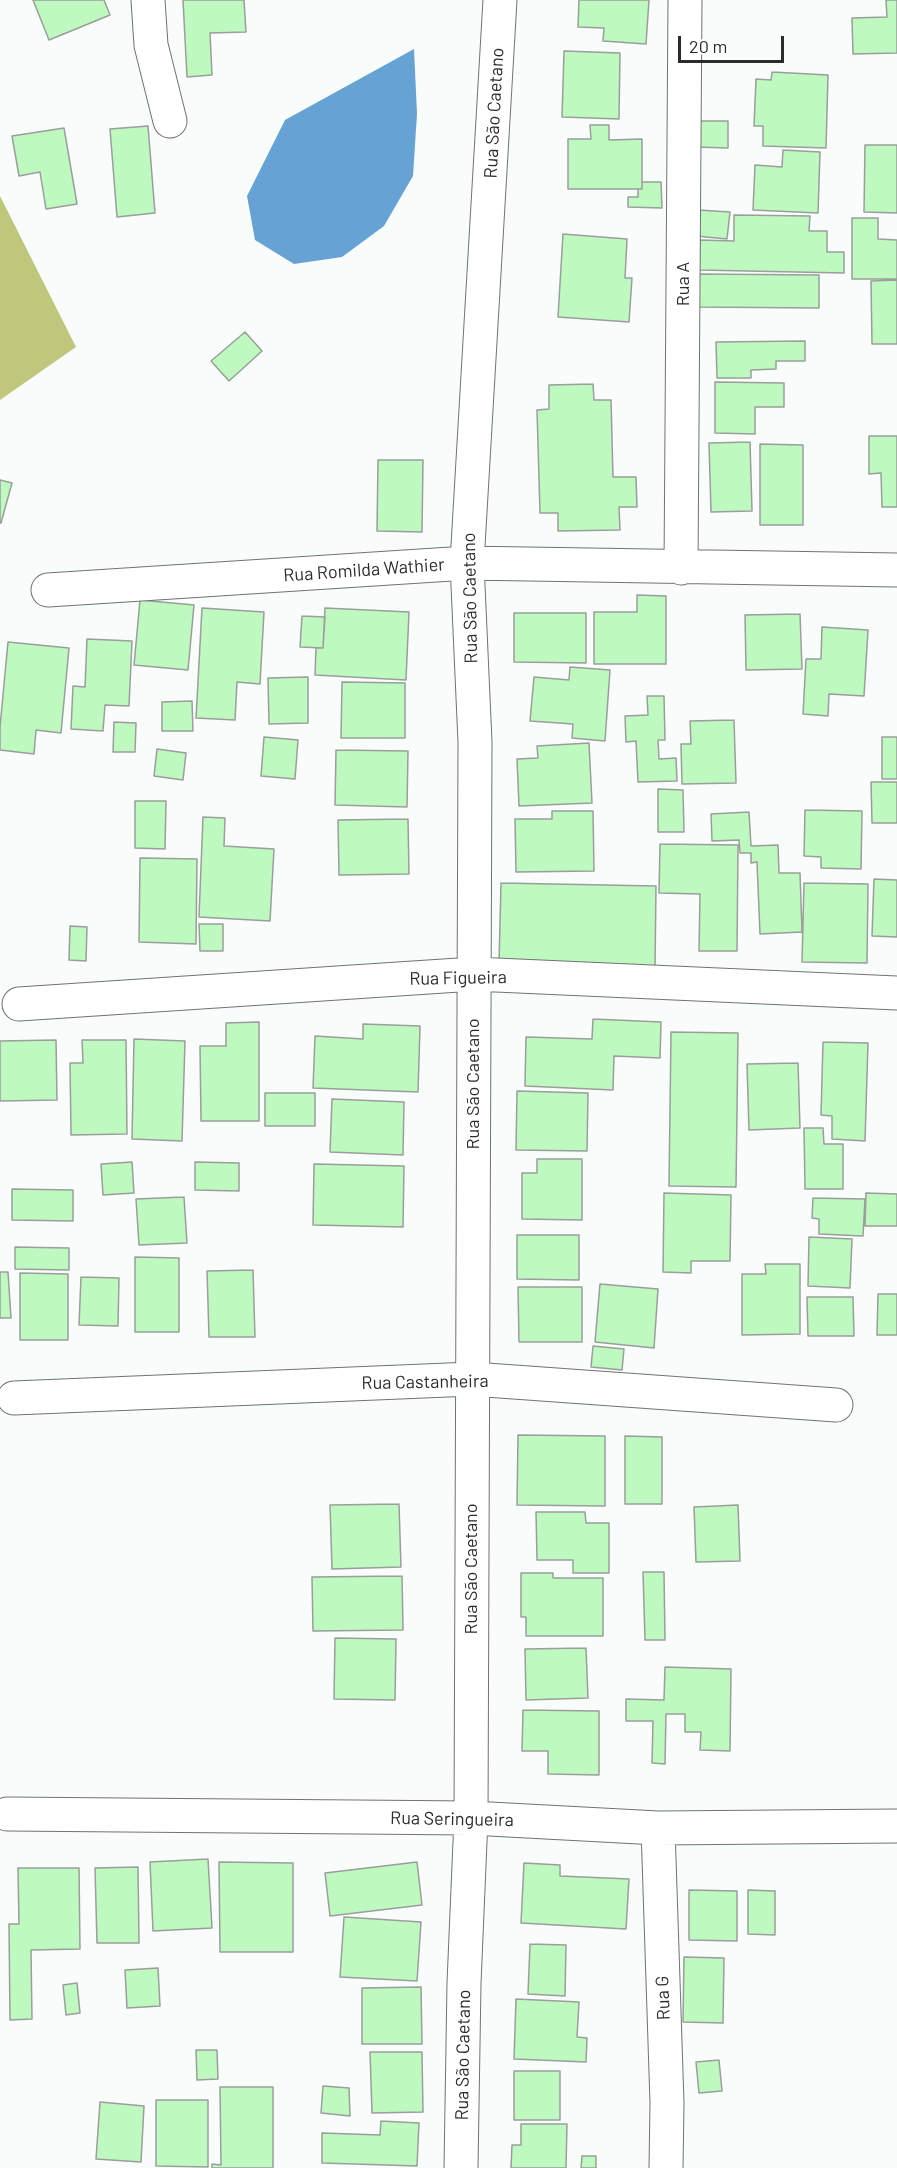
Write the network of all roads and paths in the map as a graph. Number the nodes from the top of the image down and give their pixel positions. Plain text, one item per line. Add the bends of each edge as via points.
1 (148, 0) edge
2 (500, 0) edge
3 (685, 0) edge
4 (170, 121) dead end
5 (467, 563) junction
6 (681, 568) junction
7 (897, 570) edge
8 (48, 590) dead end
9 (474, 974) junction
10 (897, 993) edge
11 (19, 1004) dead end
12 (472, 1379) junction
13 (14, 1398) dead end
14 (836, 1405) dead end
15 (7, 1814) dead end
16 (471, 1818) junction
17 (897, 1826) edge
18 (658, 1828) junction
19 (461, 2168) edge
20 (666, 2168) edge

1 - 4 street via 151,45
2 - 5 street, Rua São Caetano
3 - 6 street, Rua A
5 - 6 street, Rua Romilda Wathier
5 - 8 street, Rua Romilda Wathier
5 - 9 street, Rua São Caetano via 475,742
6 - 7 street, Rua Romilda Wathier
9 - 10 street, Rua Figueira
9 - 11 street, Rua Figueira
9 - 12 street, Rua São Caetano
12 - 13 street, Rua Castanheira
12 - 14 street, Rua Castanheira
12 - 16 street, Rua São Caetano
15 - 16 street, Rua Seringueira
16 - 18 street, Rua Seringueira
16 - 19 street, Rua São Caetano
17 - 18 street, Rua Seringueira
18 - 20 street, Rua G

